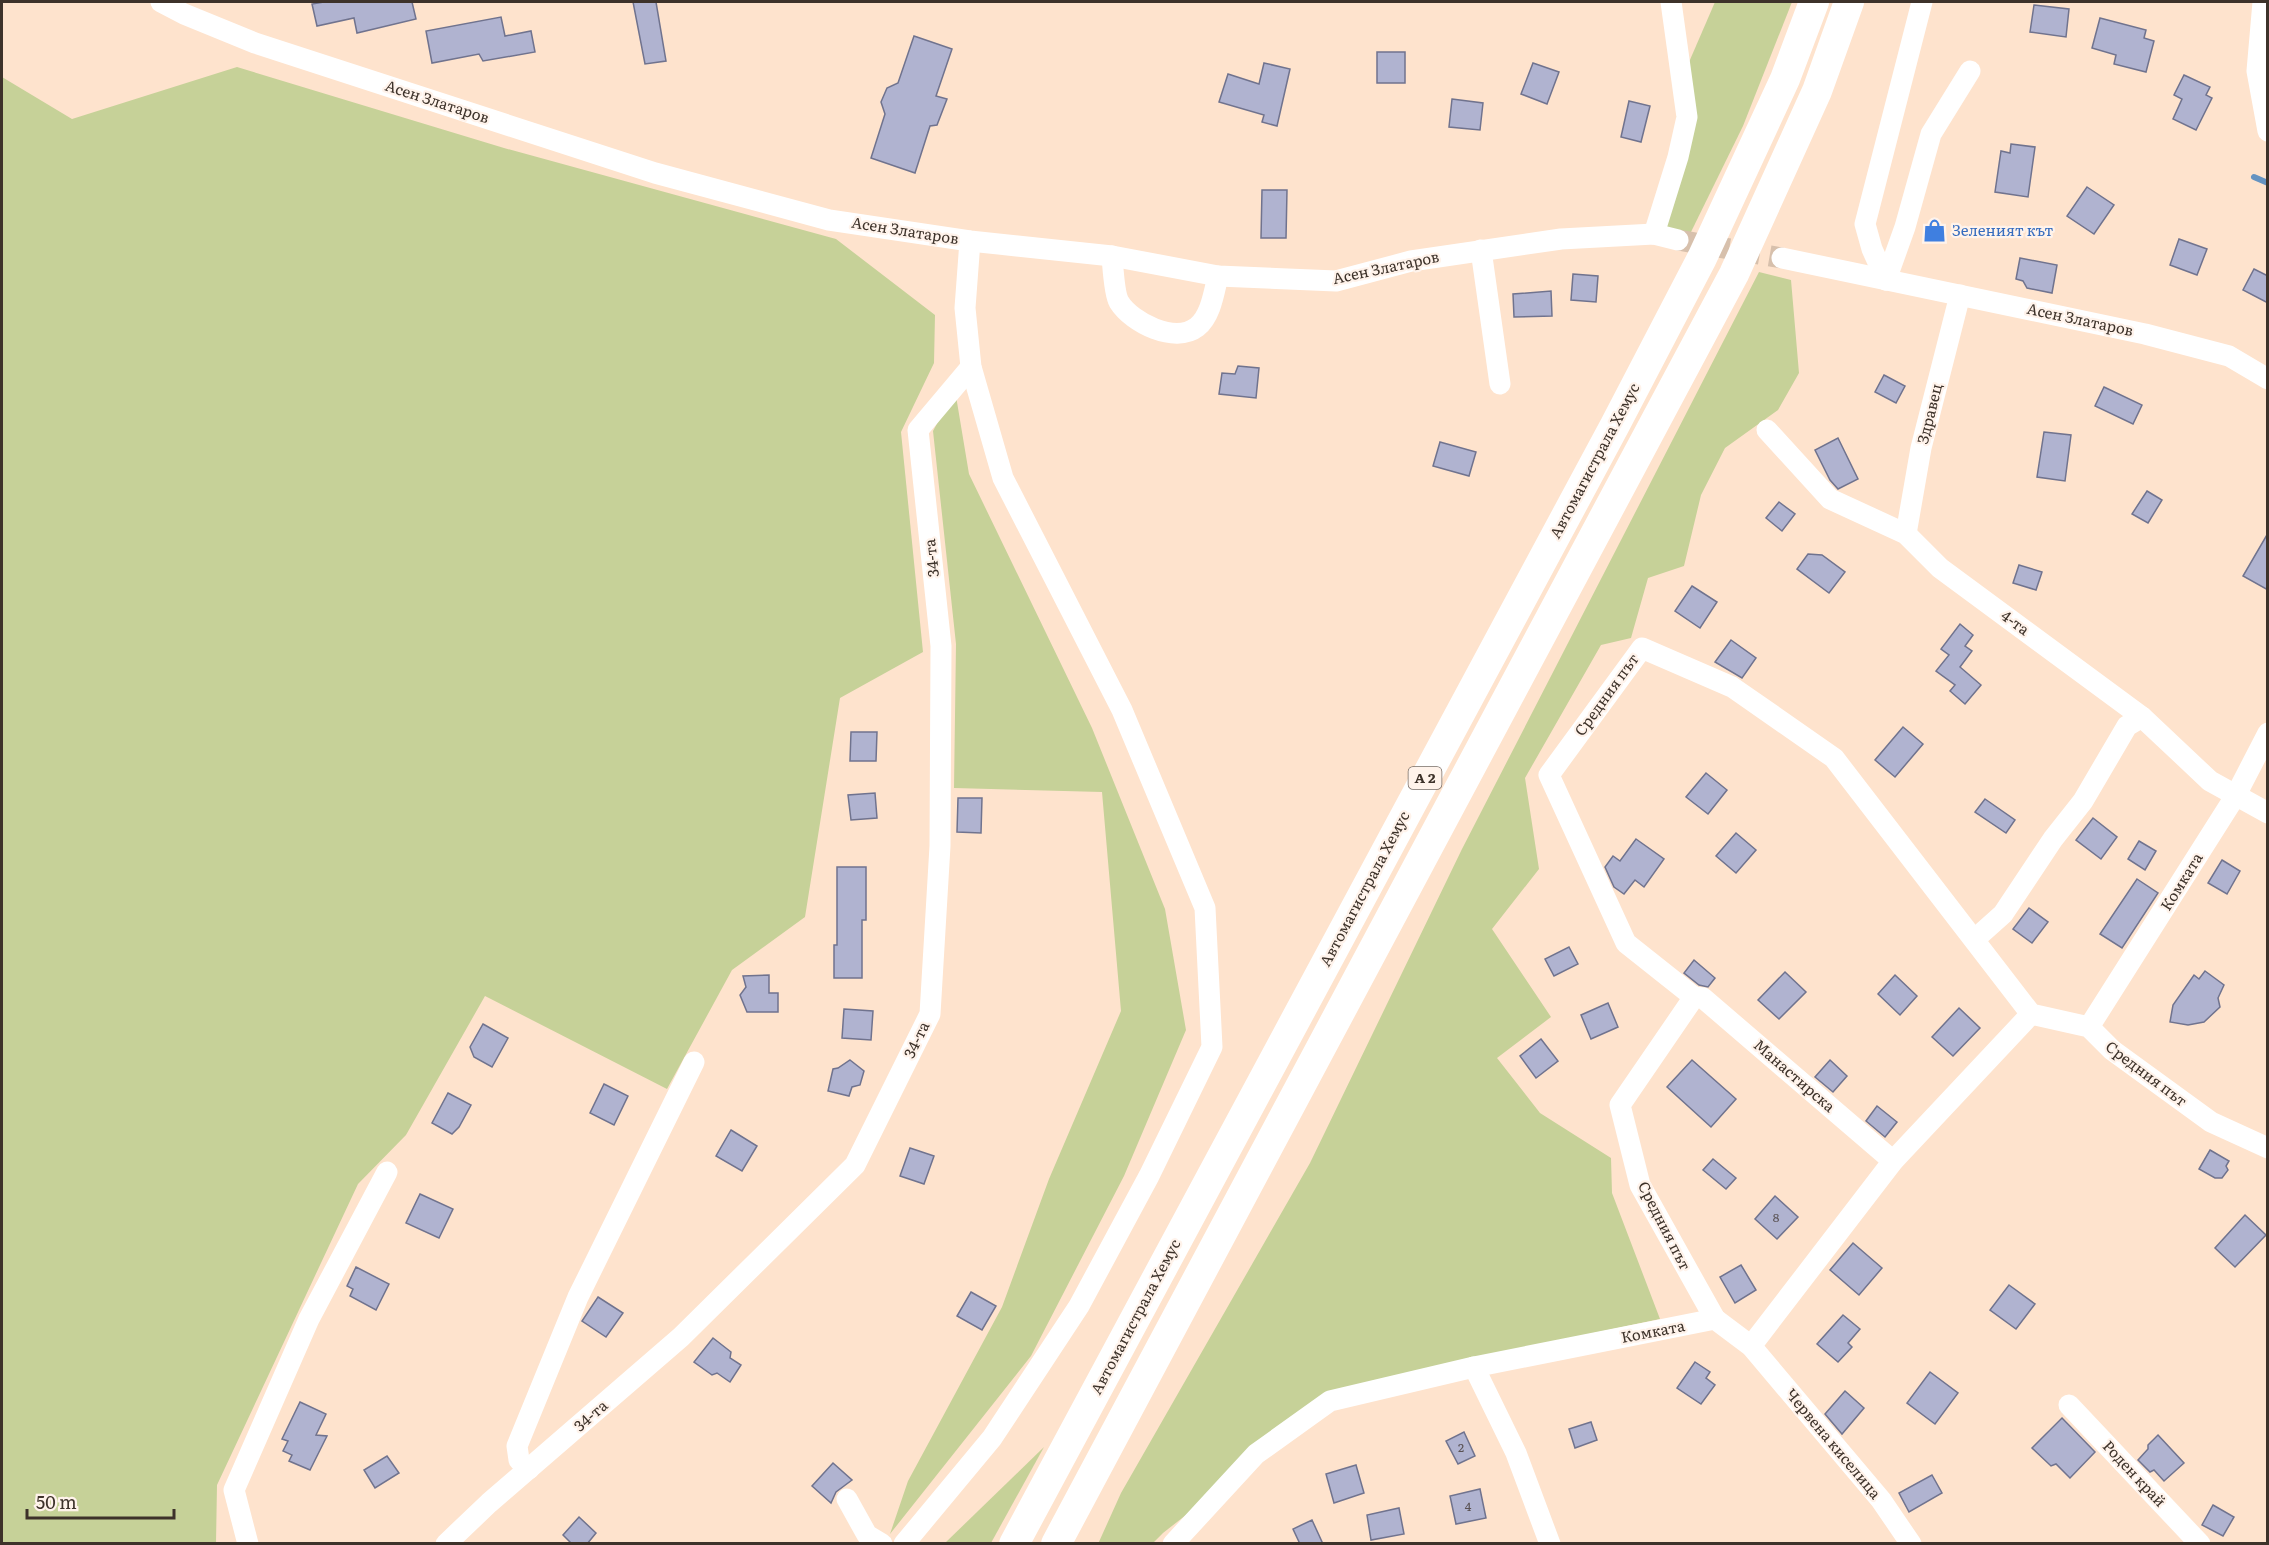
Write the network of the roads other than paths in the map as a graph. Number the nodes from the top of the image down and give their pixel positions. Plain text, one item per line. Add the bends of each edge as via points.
1 (160, 2) edge
2 (1671, 2) edge
3 (1814, 2) edge
4 (1850, 2) edge
5 (1922, 2) edge
6 (2263, 2) edge
7 (1970, 71) dead end
8 (2268, 130) edge
9 (1654, 234) junction
10 (1678, 240) tunnel mouth
11 (970, 242) junction
12 (1481, 250) junction
13 (1112, 256) junction
14 (1782, 258) tunnel mouth
15 (1218, 276) junction
16 (1886, 280) junction
17 (1960, 295) junction
18 (970, 367) junction
19 (2268, 379) edge
20 (1500, 384) dead end
21 (1767, 430) dead end
22 (1906, 534) junction
23 (2142, 717) junction
24 (2268, 733) edge
25 (2236, 795) junction
26 (2268, 813) edge
27 (1975, 939) junction
28 (1694, 997) junction
29 (2031, 1014) junction
30 (2089, 1027) junction
31 (694, 1062) dead end
32 (2268, 1148) edge
33 (1893, 1161) junction
34 (387, 1172) dead end
35 (1715, 1319) junction
36 (1751, 1346) junction
37 (1474, 1367) junction
38 (2069, 1405) dead end
39 (529, 1469) junction
40 (847, 1499) dead end
41 (248, 1544) edge
42 (446, 1544) edge
43 (882, 1544) edge
44 (904, 1544) edge
45 (1014, 1544) edge
46 (1056, 1544) edge
47 (1173, 1544) edge
48 (1550, 1544) edge
49 (1911, 1544) edge
50 (2200, 1544) edge

1 - 11 street, Асен Златаров via 255,43 655,173 829,220
2 - 9 street via 1687,117
3 - 45 highway, Автомагистрала Хемус / A 2 via 1785,79 1702,258
4 - 46 highway, A 2 via 1817,92 1734,274
5 - 16 street via 1865,224
6 - 8 street via 2258,71
7 - 16 street via 1931,134
9 - 10 street, Асен Златаров
9 - 12 street, Асен Златаров via 1562,239
11 - 13 street, Асен Златаров
11 - 18 street via 965,308
12 - 15 street, Асен Златаров via 1411,261 1336,281
12 - 20 street
13 - 15 street, Асен Златаров
13 - 15 street via 1119,301 1154,330 1177,333 1197,328 1209,309
14 - 16 street, Асен Златаров
16 - 17 street, Асен Златаров
17 - 19 street, Асен Златаров via 2229,356
17 - 22 street, Здравец via 1921,448
18 - 39 street, 34-та via 918,430 941,646 940,846 930,1014 855,1165 681,1337
18 - 44 street via 1003,478 1122,710 1205,908 1212,1047 1079,1306 992,1438
21 - 22 street, 4-та via 1830,499
22 - 23 street, 4-та via 1940,568
23 - 25 street, 4-та via 2210,780
23 - 27 street via 2127,726 2083,801 2003,914
24 - 25 street, Комката
25 - 26 street, 4-та
25 - 30 street, Комката
27 - 28 street, Средния път via 1834,758 1732,687 1642,648 1549,775 1626,943
27 - 29 street, Средния път
28 - 33 street, Манастирска via 1703,998
28 - 35 street, Средния път via 1620,1105 1640,1185
29 - 30 street
29 - 33 street
30 - 32 street, Средния път via 2112,1050 2211,1122
31 - 39 street via 578,1297 517,1446 519,1460
33 - 36 street
34 - 41 street via 309,1319 234,1490
35 - 36 street
35 - 37 street, Комката
36 - 49 street, Червена киселица via 1881,1500
37 - 47 street, Комката via 1330,1401 1256,1454
37 - 48 street via 1516,1453
38 - 50 street, Роден край
39 - 42 street, 34-та
40 - 43 street via 867,1535

